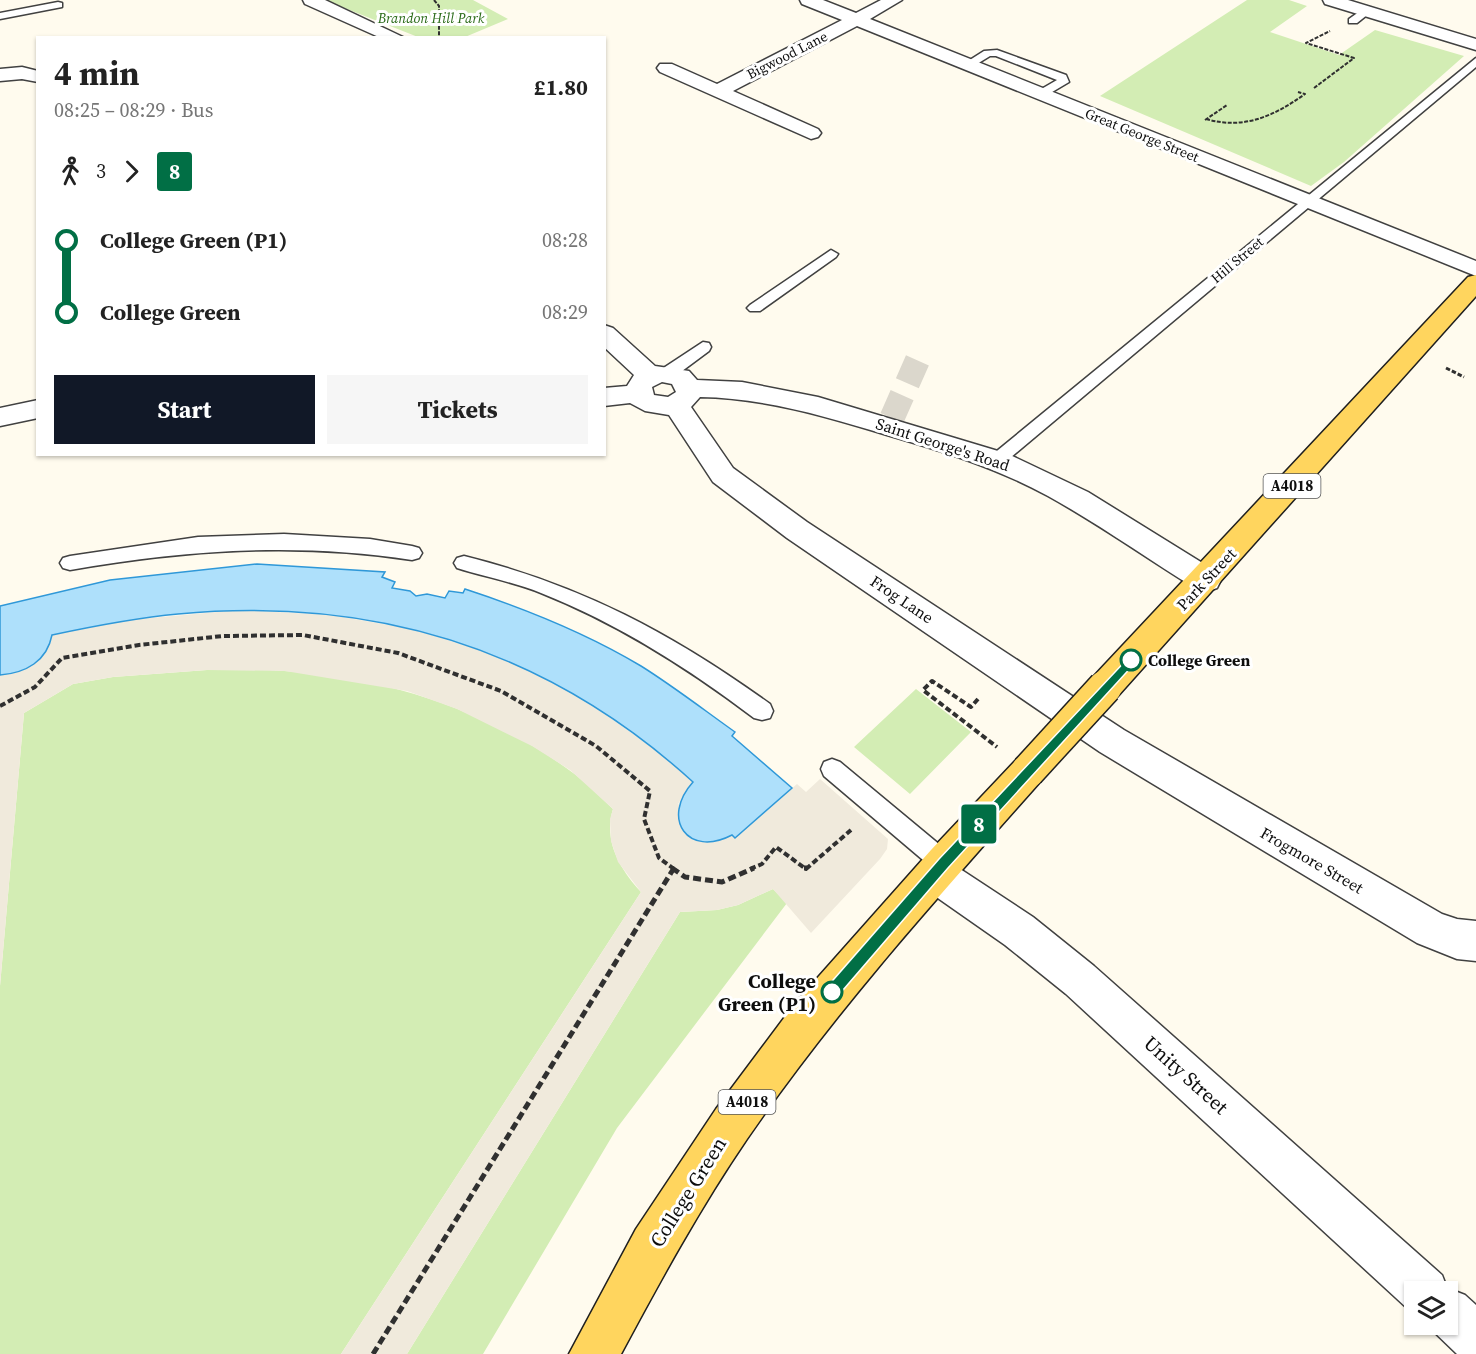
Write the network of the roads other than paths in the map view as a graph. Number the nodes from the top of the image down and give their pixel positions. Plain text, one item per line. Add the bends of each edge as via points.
1 (311, 0) edge
2 (808, 0) edge
3 (894, 0) edge
4 (1331, 0) edge
5 (58, 5) dead end
6 (0, 16) edge
7 (856, 20) junction
8 (392, 36) edge
9 (1476, 45) edge
10 (1476, 62) edge
11 (666, 68) dead end
12 (0, 75) edge
13 (36, 76) edge
14 (718, 91) junction
15 (811, 133) dead end
16 (1308, 201) junction
17 (831, 254) dead end
18 (1476, 269) edge
19 (1476, 282) edge
20 (755, 308) dead end
21 (606, 335) edge
22 (703, 347) dead end
23 (652, 380) junction
24 (606, 396) edge
25 (683, 396) junction
26 (36, 409) edge
27 (0, 417) edge
28 (998, 459) junction
29 (412, 553) dead end
30 (70, 563) dead end
31 (464, 563) dead end
32 (1206, 580) junction
33 (762, 711) dead end
34 (1153, 766) joint
35 (831, 769) dead end
36 (939, 869) junction
37 (1476, 941) edge
38 (1413, 1281) edge
39 (1458, 1321) edge
40 (1476, 1338) edge
41 (594, 1354) edge

1 - 8 street
2 - 7 street, Great George Street
3 - 7 street, Bigwood Lane
4 - 9 street via 1360,16
5 - 6 lane
7 - 14 street, Bigwood Lane
7 - 16 street, Great George Street
10 - 16 lane, Hill Street
11 - 14 street, Bigwood Lane
12 - 13 street
14 - 15 street, Bigwood Lane
16 - 18 street, Great George Street
16 - 28 lane, Hill Street
17 - 20 lane
19 - 32 main road, Park Street / A4018
21 - 23 street
22 - 23 lane
23 - 24 street
23 - 25 street via 680,376
23 - 25 street, Saint George's Road via 642,400 652,405
25 - 28 street, Saint George's Road via 723,387 766,392 812,402
25 - 34 street, Frog Lane via 723,474 804,524
26 - 27 street
28 - 32 street, Saint George's Road via 1060,489
29 - 30 lane via 340,544 236,542 151,549
31 - 33 lane via 512,574 611,613 680,652
32 - 36 main road, Park Street / A4018, bridge
34 - 37 street, Frogmore Street via 1431,929
35 - 36 lane
36 - 38 street, Unity Street via 1080,980
36 - 41 main road, College Green / A4018 via 811,1017 731,1124 653,1246
39 - 40 street

